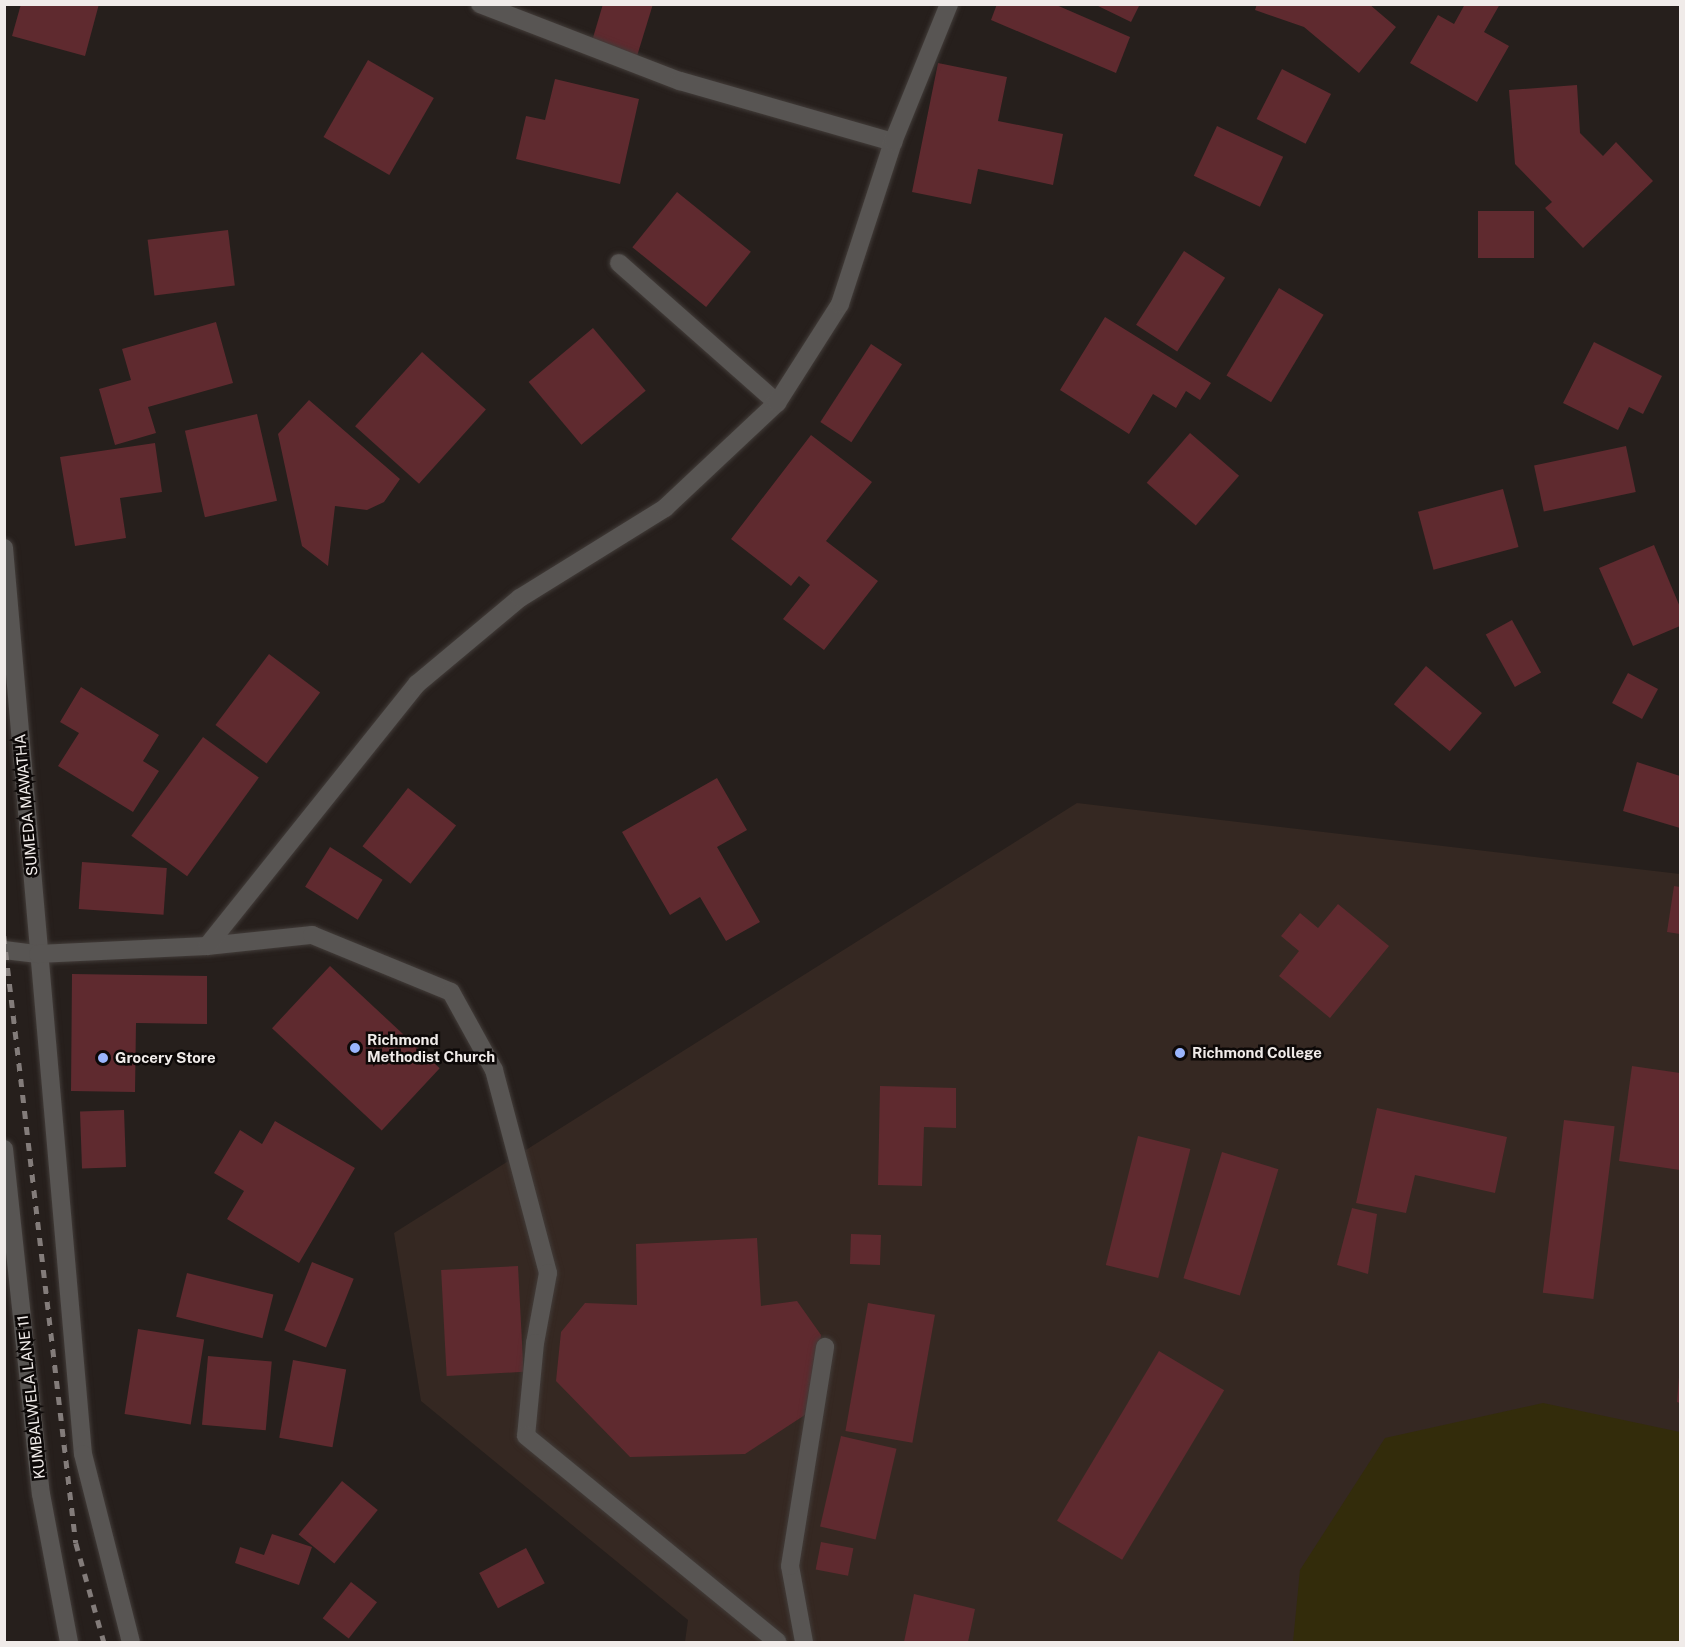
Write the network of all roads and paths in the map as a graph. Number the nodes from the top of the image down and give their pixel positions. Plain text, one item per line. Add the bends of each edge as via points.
1 (480, 4) edge
2 (949, 4) edge
3 (893, 142) junction
4 (619, 263) dead end
5 (777, 403) junction
6 (4, 548) edge
7 (207, 946) junction
8 (4, 950) edge
9 (38, 954) junction
10 (4, 1149) edge
11 (825, 1347) dead end
12 (69, 1642) edge
13 (131, 1642) edge
14 (778, 1642) edge
15 (804, 1642) edge

1 - 3 street via 680,81
2 - 3 street
3 - 5 street via 840,304
4 - 5 street
5 - 7 street via 665,508 520,598 417,684
6 - 9 street, SUMEDA MAWATHA
7 - 9 street
7 - 14 street via 312,935 451,993 494,1070 548,1274 535,1343 526,1436
8 - 9 street
9 - 13 street, SUMEDA MAWATHA via 83,1454
10 - 12 street, KUMBALWELA LANE 11 via 41,1494
11 - 15 street via 790,1566

